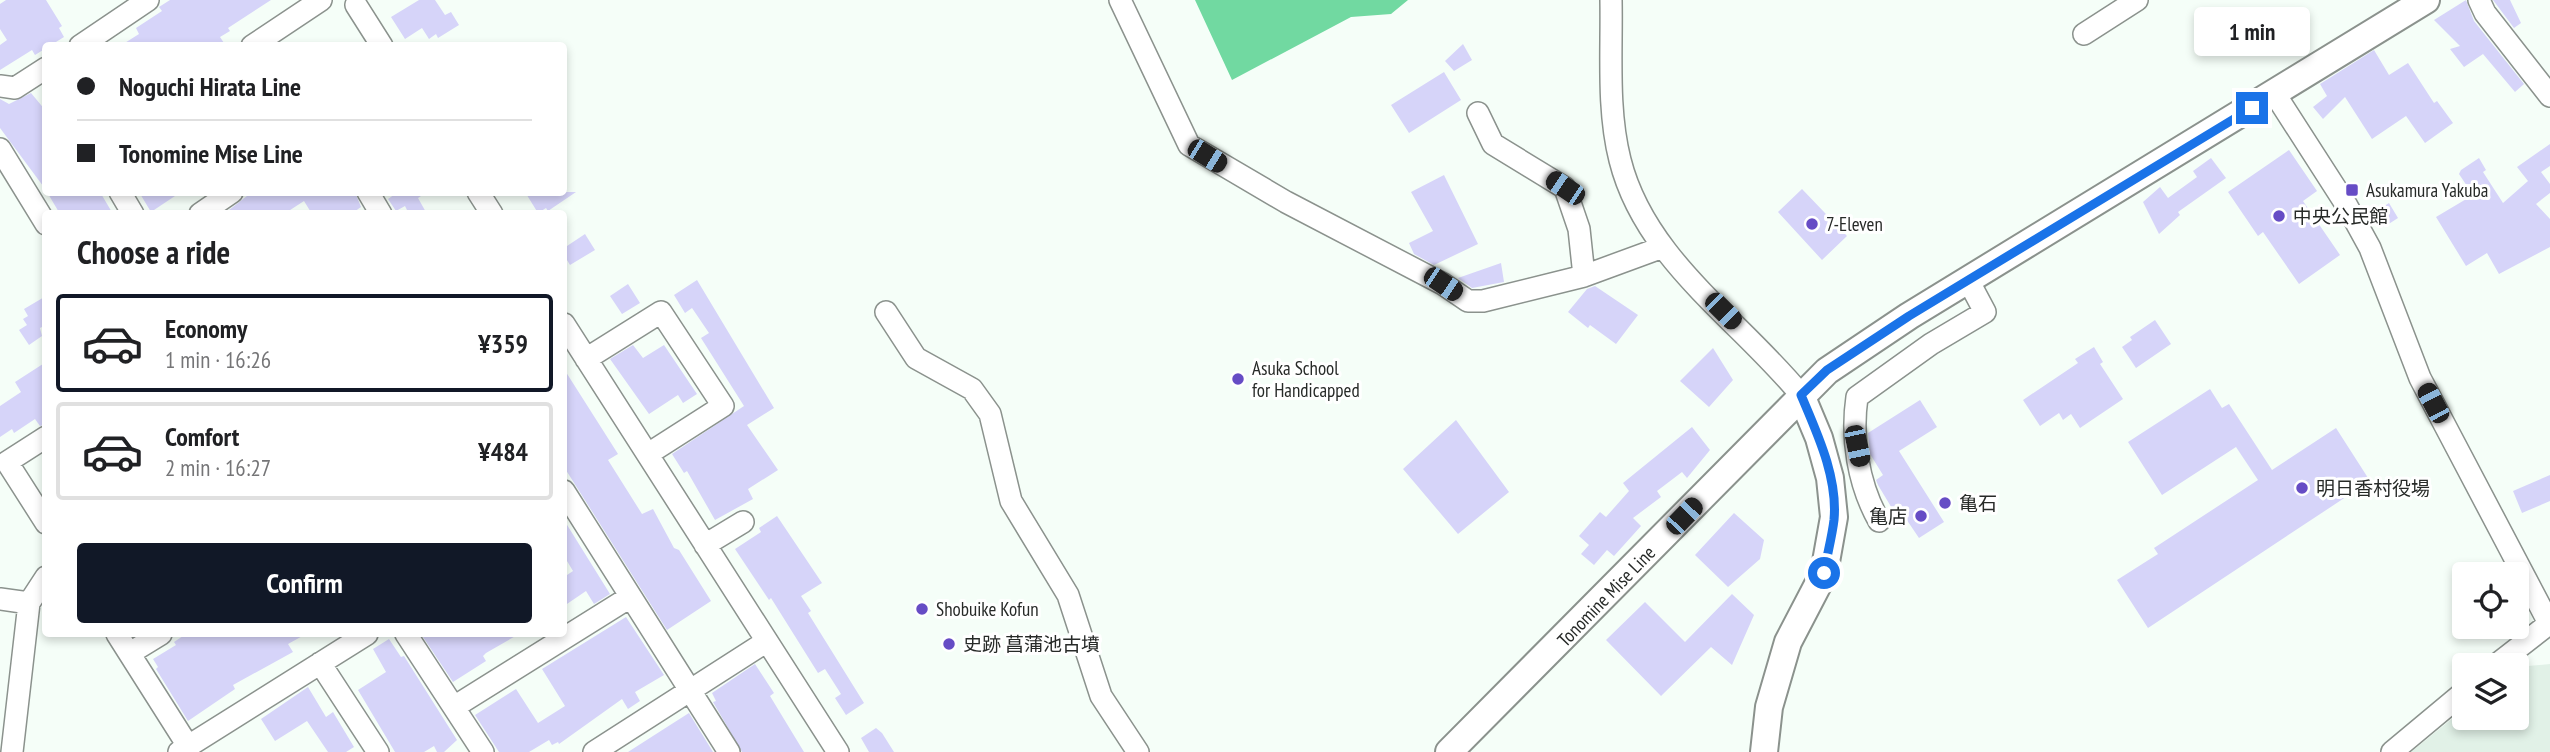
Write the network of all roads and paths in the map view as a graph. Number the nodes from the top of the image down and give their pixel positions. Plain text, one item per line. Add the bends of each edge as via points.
1 (148, 0) edge
2 (321, 0) edge
3 (327, 0) edge
4 (1120, 0) edge
5 (1611, 0) edge
6 (2137, 0) edge
7 (2426, 0) edge
8 (2479, 0) edge
9 (358, 2) edge
10 (2084, 34) dead end
11 (86, 42) edge
12 (264, 42) edge
13 (380, 42) edge
14 (42, 73) edge
15 (0, 86) edge
16 (2275, 94) junction
17 (2550, 96) edge
18 (1478, 113) dead end
19 (0, 149) edge
20 (226, 196) edge
21 (206, 210) edge
22 (42, 217) edge
23 (1663, 247) junction
24 (1584, 276) junction
25 (1968, 280) junction
26 (886, 312) dead end
27 (567, 329) edge
28 (586, 359) junction
29 (1801, 395) junction
30 (42, 440) edge
31 (648, 454) junction
32 (567, 502) edge
33 (42, 517) edge
34 (1879, 520) dead end
35 (743, 522) dead end
36 (705, 545) junction
37 (42, 583) edge
38 (630, 597) junction
39 (0, 599) edge
40 (29, 603) junction
41 (2550, 624) edge
42 (567, 636) edge
43 (119, 637) edge
44 (156, 637) edge
45 (362, 637) edge
46 (408, 637) edge
47 (566, 637) edge
48 (767, 641) junction
49 (130, 653) junction
50 (2512, 653) edge
51 (320, 663) junction
52 (690, 691) junction
53 (2452, 702) edge
54 (454, 707) junction
55 (183, 749) edge
56 (12, 752) edge
57 (378, 752) edge
58 (483, 752) edge
59 (594, 752) edge
60 (729, 752) edge
61 (838, 752) edge
62 (1138, 752) edge
63 (1449, 752) edge
64 (1763, 752) edge
65 (2392, 752) edge

1 - 11 street
2 - 12 street
3 - 9 street via 342,9
4 - 24 street via 1189,145 1225,167 1468,301
5 - 23 street via 1613,110 1619,158 1637,206
6 - 10 street
7 - 16 main road, Tonomine Mise Line
8 - 17 street
9 - 13 street
14 - 15 street via 15,88
16 - 25 main road, Tonomine Mise Line
16 - 41 street via 2370,248 2420,378
18 - 24 street via 1493,144 1565,188 1579,229
19 - 22 street
20 - 21 street
23 - 24 street
23 - 29 street
25 - 29 main road, Tonomine Mise Line via 1827,370
25 - 34 street via 1985,312 1857,397 1853,427 1865,496
26 - 62 street via 916,358 972,388 990,414 1011,501 1068,595 1101,696
27 - 28 street
28 - 31 street
28 - 31 street via 662,312 723,406
29 - 63 main road, Tonomine Mise Line
29 - 64 main road via 1830,478 1834,517 1824,573 1788,642 1769,707
30 - 33 street via 7,462
31 - 36 street
32 - 38 street
35 - 36 street
36 - 48 street
37 - 40 street
38 - 42 street
38 - 52 street
39 - 40 street
40 - 56 street
41 - 50 street
43 - 49 street
44 - 49 street
45 - 51 street
46 - 54 street
47 - 54 street
48 - 52 street
48 - 61 street
49 - 55 street
51 - 55 street
51 - 57 street
52 - 59 street
52 - 60 street
53 - 65 street
54 - 58 street

